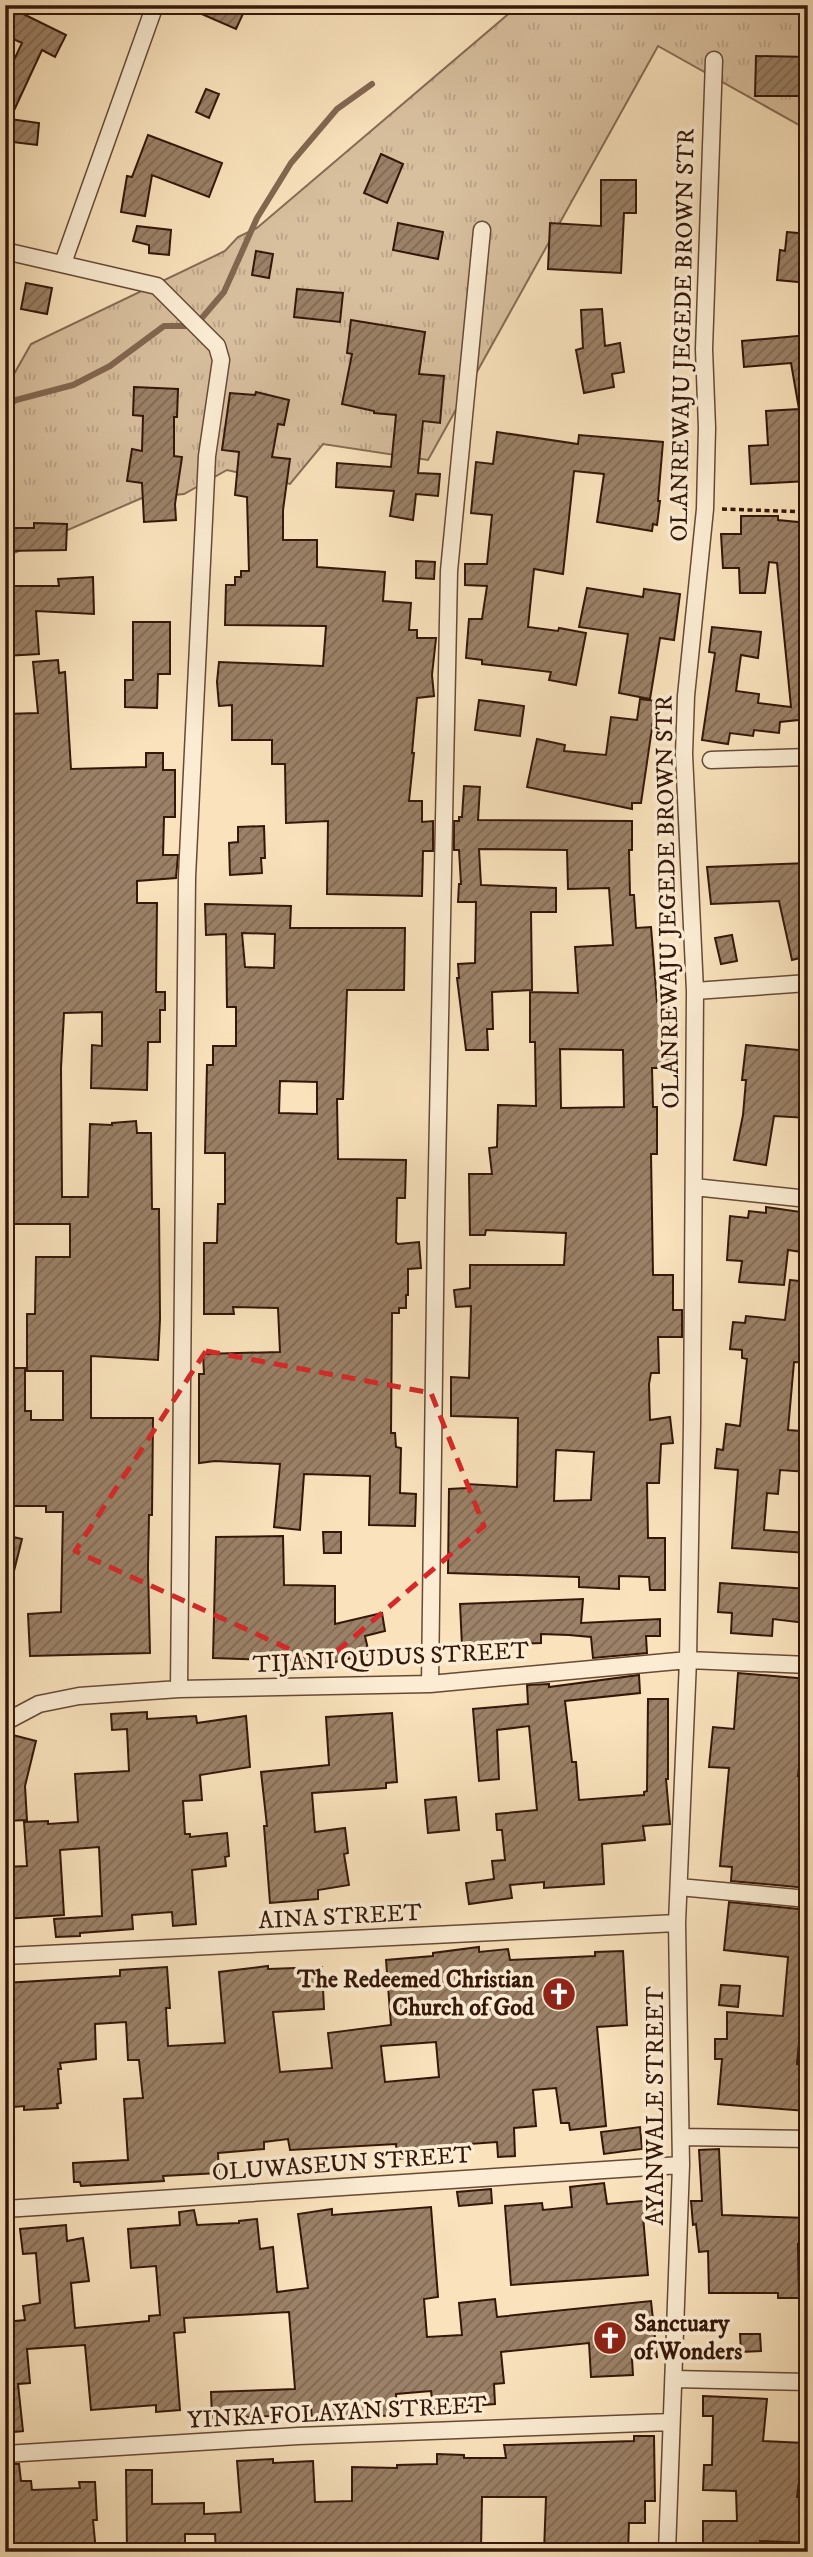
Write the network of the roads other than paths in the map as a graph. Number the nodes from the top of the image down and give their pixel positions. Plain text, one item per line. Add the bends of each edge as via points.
1 (155, 5) edge
2 (714, 60) dead end
3 (482, 230) dead end
4 (5, 251) edge
5 (63, 263) junction
6 (808, 757) edge
7 (711, 760) dead end
8 (808, 983) edge
9 (695, 991) junction
10 (694, 1187) junction
11 (808, 1199) edge
12 (688, 1660) junction
13 (808, 1665) edge
14 (430, 1684) junction
15 (179, 1689) junction
16 (5, 1722) edge
17 (679, 1886) junction
18 (808, 1899) edge
19 (677, 1923) junction
20 (5, 1956) edge
21 (681, 2137) junction
22 (808, 2139) edge
23 (681, 2165) junction
24 (5, 2209) edge
25 (674, 2379) junction
26 (808, 2382) edge
27 (671, 2422) junction
28 (5, 2454) edge
29 (667, 2552) edge

1 - 5 street
2 - 9 street, OLANREWAJU JEGEDE BROWN STR via 704,349 705,509 684,754
3 - 14 street via 449,571
4 - 5 street
5 - 15 street via 157,286 217,346 221,360 207,456 187,877
6 - 7 street
8 - 9 street
9 - 10 street, OLANREWAJU JEGEDE BROWN STR
10 - 11 street
10 - 12 street, OLANREWAJU JEGEDE BROWN STR
12 - 13 street, TIJANI QUDUS STREET
12 - 14 street, TIJANI QUDUS STREET
12 - 17 street, AYANWALE STREET
14 - 15 street, TIJANI QUDUS STREET
15 - 16 street, TIJANI QUDUS STREET via 79,1696 39,1704
17 - 18 street
17 - 19 street, AYANWALE STREET
19 - 20 street, AINA STREET
19 - 21 street, AYANWALE STREET
21 - 22 street
21 - 23 street, AYANWALE STREET
23 - 24 street, OLUWASEUN STREET
23 - 25 street, AYANWALE STREET
25 - 26 street
25 - 27 street, AYANWALE STREET
27 - 28 street, YINKA FOLAYAN STREET via 298,2436
27 - 29 street, AYANWALE STREET

